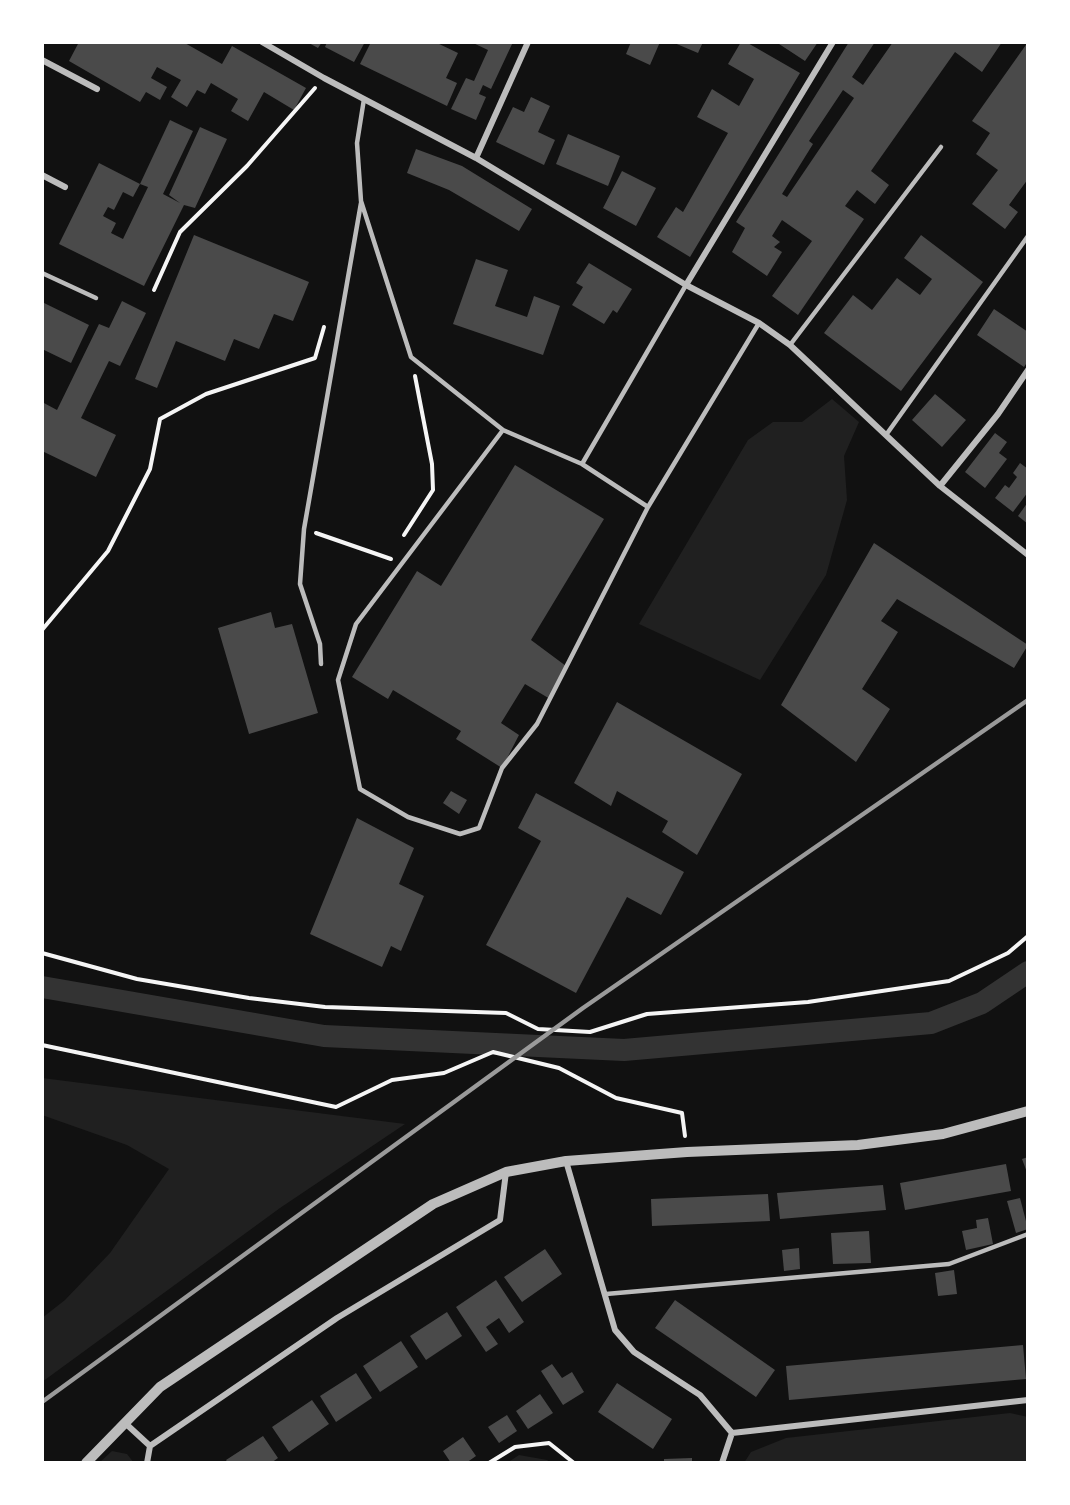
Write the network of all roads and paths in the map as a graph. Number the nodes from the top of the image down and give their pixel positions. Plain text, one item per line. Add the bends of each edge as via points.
1 (262, 42) edge
2 (528, 42) edge
3 (833, 42) edge
4 (42, 60) edge
5 (324, 78) junction
6 (97, 89) dead end
7 (364, 98) junction
8 (941, 147) dead end
9 (476, 158) junction
10 (42, 176) edge
11 (65, 187) dead end
12 (361, 201) junction
13 (1028, 236) edge
14 (42, 273) edge
15 (686, 285) junction
16 (153, 290) dead end
17 (96, 298) dead end
18 (327, 317) dead end
19 (759, 323) junction
20 (790, 345) junction
21 (411, 357) junction
22 (1028, 370) edge
23 (502, 430) junction
24 (886, 435) junction
25 (582, 464) junction
26 (940, 486) junction
27 (648, 507) junction
28 (304, 529) junction
29 (402, 538) dead end
30 (1028, 555) edge
31 (399, 568) junction
32 (42, 630) edge
33 (321, 664) dead end
34 (1028, 936) edge
35 (42, 953) edge
36 (42, 1045) edge
37 (1028, 1111) edge
38 (687, 1152) junction
39 (566, 1161) junction
40 (506, 1172) junction
41 (1028, 1234) edge
42 (606, 1294) junction
43 (1028, 1400) edge
44 (124, 1422) junction
45 (732, 1433) junction
46 (150, 1446) junction
47 (87, 1463) edge
48 (147, 1463) edge
49 (489, 1463) edge
50 (574, 1463) edge
51 (723, 1463) edge

1 - 5 street
2 - 9 street
3 - 15 street
4 - 6 street
5 - 7 street
5 - 16 path via 247,166 180,232
7 - 9 street
7 - 12 lane via 357,143
8 - 20 lane
9 - 15 street
10 - 11 street
12 - 21 lane
12 - 28 lane
13 - 24 lane
14 - 17 lane
15 - 19 street
15 - 25 lane
18 - 32 path via 315,358 206,394 160,419 150,469 108,550
19 - 20 street
19 - 27 lane
20 - 24 street
21 - 23 lane
21 - 29 path via 432,464 433,490
22 - 26 street
23 - 25 lane
23 - 31 lane
24 - 26 street
25 - 27 lane
26 - 30 street
27 - 31 lane via 537,724 502,768 479,828 460,834 408,816 360,789 338,680 356,624
28 - 31 path via 390,557
28 - 33 lane via 300,584 320,644
34 - 35 path via 1008,953 949,981 808,1002 647,1014 590,1032 538,1029 506,1013 325,1007 249,998 137,979
36 - 38 path via 336,1107 392,1080 444,1073 493,1052 559,1068 616,1098 682,1113
37 - 38 street via 943,1134 858,1145
38 - 39 street
39 - 40 street
39 - 42 street
40 - 44 street via 434,1204 160,1387
40 - 46 street via 500,1220 337,1318
41 - 42 lane via 949,1264
42 - 45 street via 615,1330 634,1352 700,1395
43 - 45 street
44 - 46 street
44 - 47 street
45 - 51 street
46 - 48 street
49 - 50 path via 515,1447 549,1443

